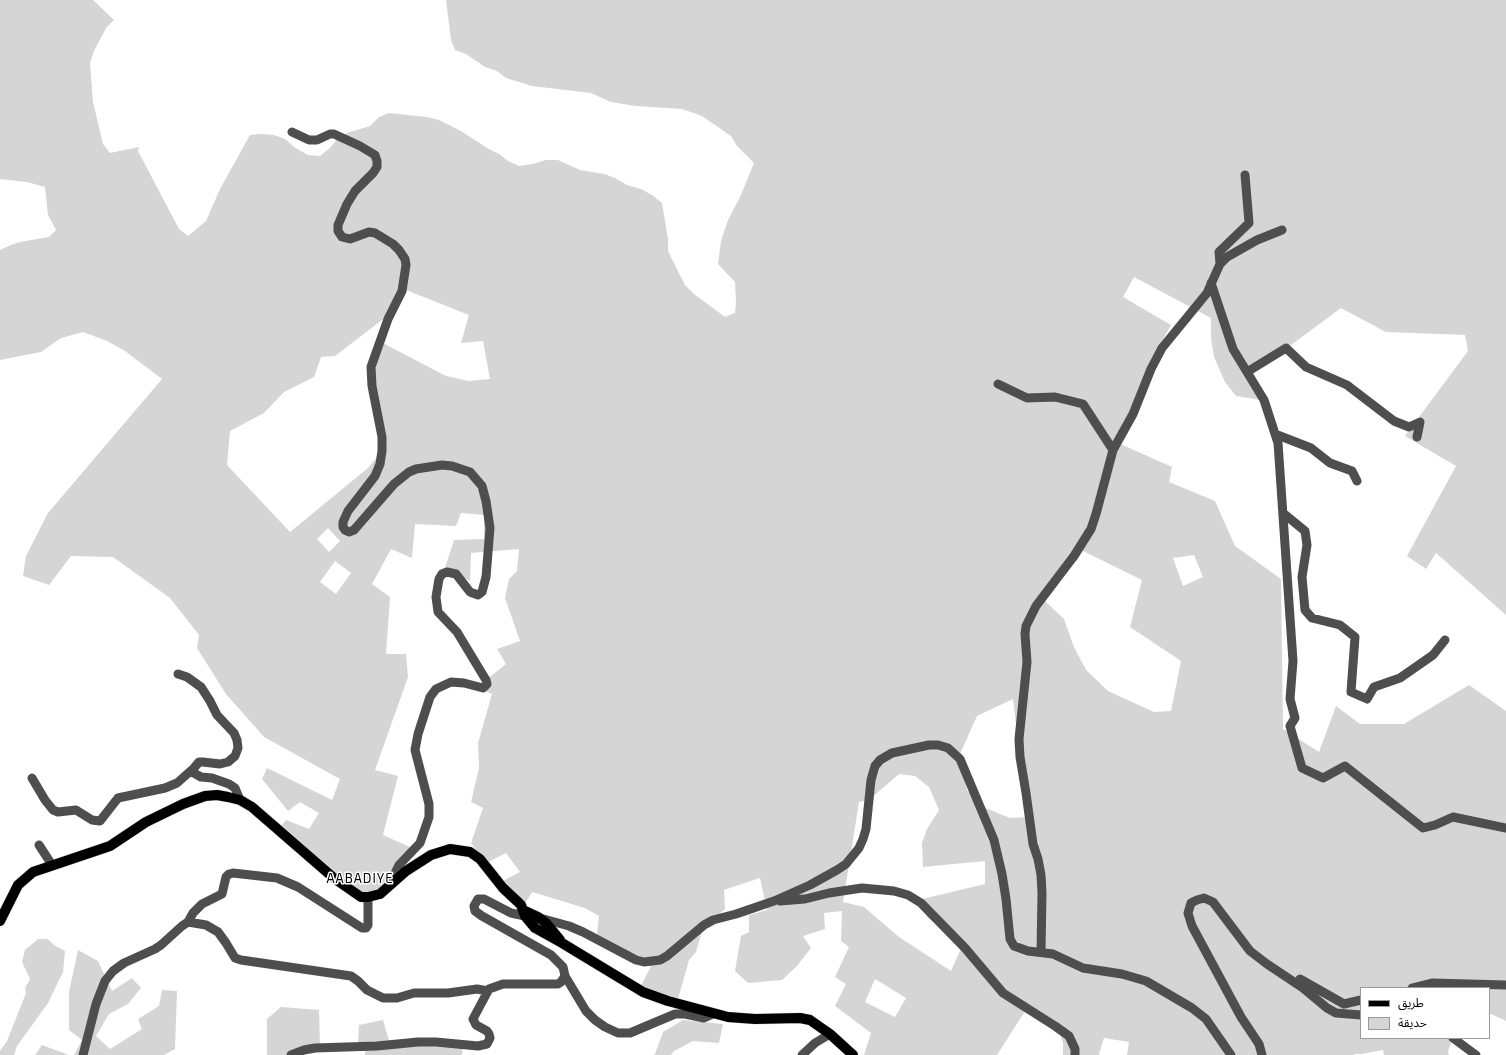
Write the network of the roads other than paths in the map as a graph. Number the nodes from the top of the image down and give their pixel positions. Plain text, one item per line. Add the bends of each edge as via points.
1 (292, 132) dead end
2 (1245, 175) dead end
3 (1282, 230) dead end
4 (1220, 264) junction
5 (1211, 283) junction
6 (1247, 372) junction
7 (998, 384) dead end
8 (1275, 434) junction
9 (1417, 437) dead end
10 (1113, 450) junction
11 (1357, 481) dead end
12 (1283, 513) junction
13 (1445, 640) dead end
14 (178, 674) dead end
15 (194, 768) junction
16 (32, 778) dead end
17 (240, 800) junction
18 (1506, 828) edge
19 (39, 845) dead end
20 (52, 865) junction
21 (390, 885) junction
22 (368, 897) junction
23 (774, 901) junction
24 (524, 913) junction
25 (538, 917) junction
26 (0, 921) edge
27 (188, 922) junction
28 (562, 943) junction
29 (1042, 952) junction
30 (566, 976) junction
31 (1286, 976) junction
32 (1506, 985) edge
33 (1416, 987) edge
34 (488, 990) junction
35 (1360, 1000) edge
36 (713, 1014) junction
37 (1360, 1015) edge
38 (830, 1034) junction
39 (1454, 1039) edge
40 (83, 1055) edge
41 (291, 1055) edge
42 (802, 1055) edge
43 (853, 1055) edge
44 (1075, 1055) edge
45 (1232, 1055) edge
46 (1262, 1055) edge
47 (1476, 1055) edge

1 - 21 street via 309,140 317,140 330,134 339,135 376,155 377,167 347,204 338,225 338,232 342,237 350,239 369,232 375,233 399,250 406,265 402,291 388,319 371,367 382,437 380,464 375,476 348,511 343,527 349,532 354,530 394,484 409,472 442,465 470,472 482,486 490,528 486,577 482,592 470,592 456,574 447,572 439,579 436,597 438,612 457,632 487,684 483,688 451,682 436,689 430,697 415,750 429,804 429,817 420,843 399,864
2 - 4 street via 1249,223 1219,252
3 - 4 street via 1257,240 1227,257
4 - 5 street
5 - 6 street via 1233,349
5 - 10 street via 1207,293 1162,348 1133,414
6 - 8 street via 1264,400
6 - 9 street via 1286,348 1306,366 1347,385 1394,421 1409,427 1420,422
7 - 10 street via 1027,398 1055,397 1083,404
8 - 11 street via 1311,448 1330,462 1352,471
8 - 12 street via 1278,443
10 - 29 street via 1091,529 1036,606 1025,634 1027,662 1019,740 1033,844 1041,875
12 - 13 street via 1304,531 1307,545 1302,577 1305,610 1312,618 1340,625 1355,637 1351,692 1368,699 1374,687 1400,678 1433,655
12 - 18 street via 1293,661 1290,699 1295,718 1290,726 1302,768 1323,778 1344,766 1423,828 1454,817
14 - 15 street via 201,687 217,715 234,733 237,740 235,756 228,762 203,762
15 - 16 street via 177,783 166,788 118,798 100,821 92,820 76,810 53,810
15 - 17 street via 194,773 201,777 212,778 235,788
17 - 20 main road via 217,795 205,796 140,825 110,846
17 - 22 main road via 252,807 335,879 355,894
19 - 20 street
20 - 26 main road via 25,878 12,894
21 - 22 main road via 380,894
21 - 24 main road via 431,855 459,849 470,852 480,859 521,905
22 - 27 street via 368,925 362,928 298,887 277,878 229,874 222,894 202,904
23 - 25 street via 709,922 667,956 652,962 636,960 583,932
23 - 29 street via 838,870 853,857 866,829 872,772 880,760 892,753 938,745 948,748 960,759 994,840 1005,893 1010,939 1017,948
23 - 44 street via 805,899 829,892 862,888 908,895 921,903 965,948 1003,993 1069,1036
24 - 25 main road
24 - 28 main road via 535,928
24 - 30 street via 511,913 484,899 478,899 474,906 475,911 482,916 551,955 563,967
25 - 28 main road
27 - 34 street via 206,925 218,932 235,958 351,976 367,990 383,998 397,998 414,993
27 - 40 street via 155,950 124,963 105,981 96,1004
28 - 36 main road via 643,992
29 - 45 street via 1053,954 1083,968 1122,974 1146,981 1206,1019
30 - 34 street via 558,984 503,984
30 - 36 street via 594,1020 618,1032 630,1033 675,1014 704,1018
31 - 35 street via 1291,974 1344,1004
31 - 37 street via 1336,1013
31 - 46 street via 1250,951 1213,902 1204,898 1191,903 1188,913 1192,926 1259,1044
32 - 33 street via 1432,983
34 - 41 street via 473,1019 476,1025 489,1034 489,1040 484,1045 418,1042 315,1048
36 - 38 main road via 755,1019 800,1018 810,1020
38 - 42 street
38 - 43 main road
39 - 47 street

